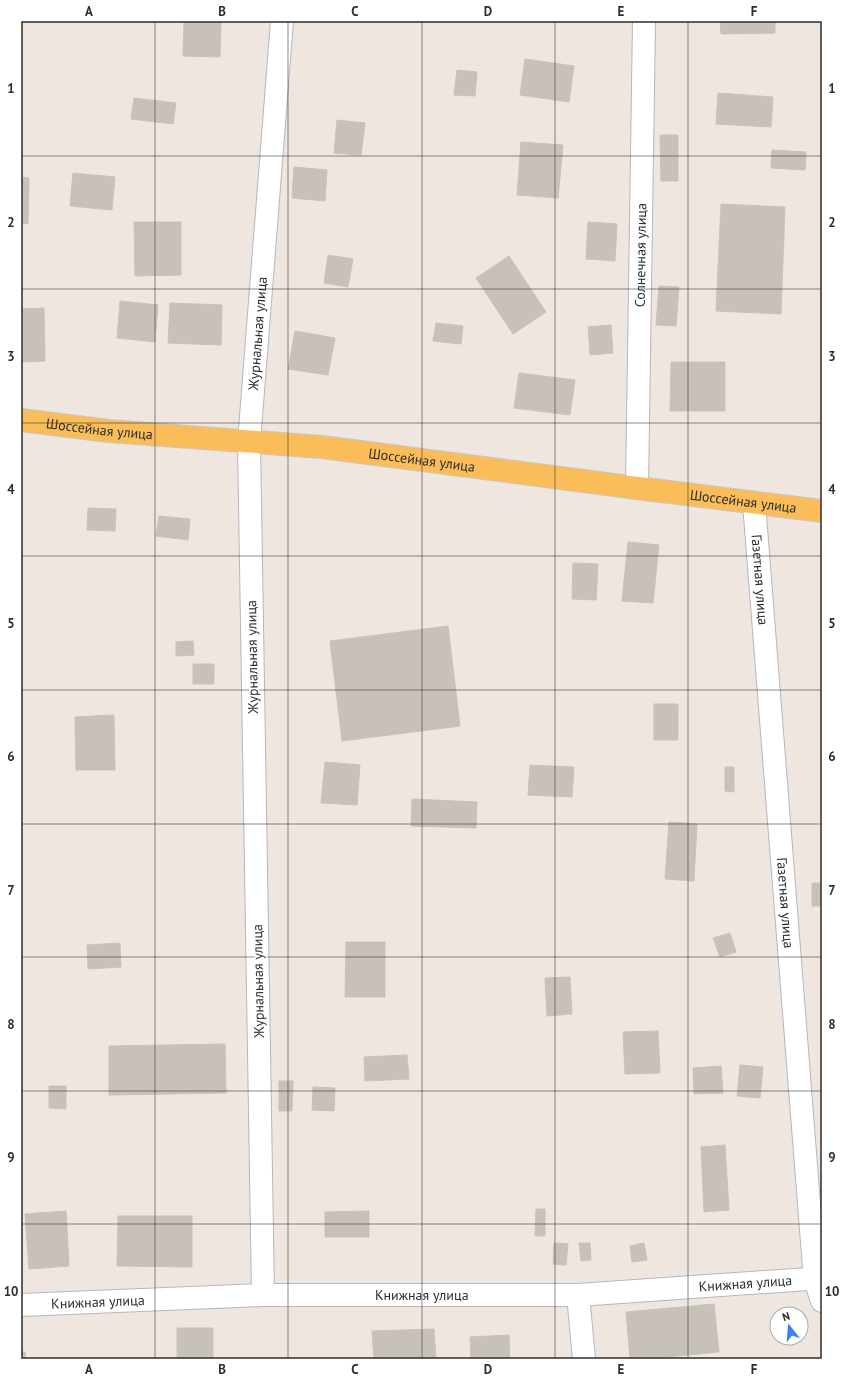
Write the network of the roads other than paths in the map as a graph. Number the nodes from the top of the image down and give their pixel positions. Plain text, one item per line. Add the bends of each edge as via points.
1 (282, 21) edge
2 (644, 21) edge
3 (21, 420) edge
4 (249, 442) junction
5 (637, 488) junction
6 (754, 503) junction
7 (822, 511) edge
8 (819, 1279) edge
9 (263, 1295) junction
10 (578, 1295) junction
11 (822, 1301) edge
12 (21, 1305) edge
13 (584, 1359) edge

1 - 4 street, Журнальная улица
2 - 5 street, Солнечная улица
3 - 4 main road, Шоссейная улица via 109,431
4 - 5 main road, Шоссейная улица via 322,447
4 - 9 street, Журнальная улица
5 - 6 main road, Шоссейная улица
6 - 7 main road, Шоссейная улица
6 - 8 street, Газетная улица
8 - 10 street, Книжная улица
8 - 11 street, Газетная улица
9 - 10 street, Книжная улица
9 - 12 street, Книжная улица
10 - 13 street

